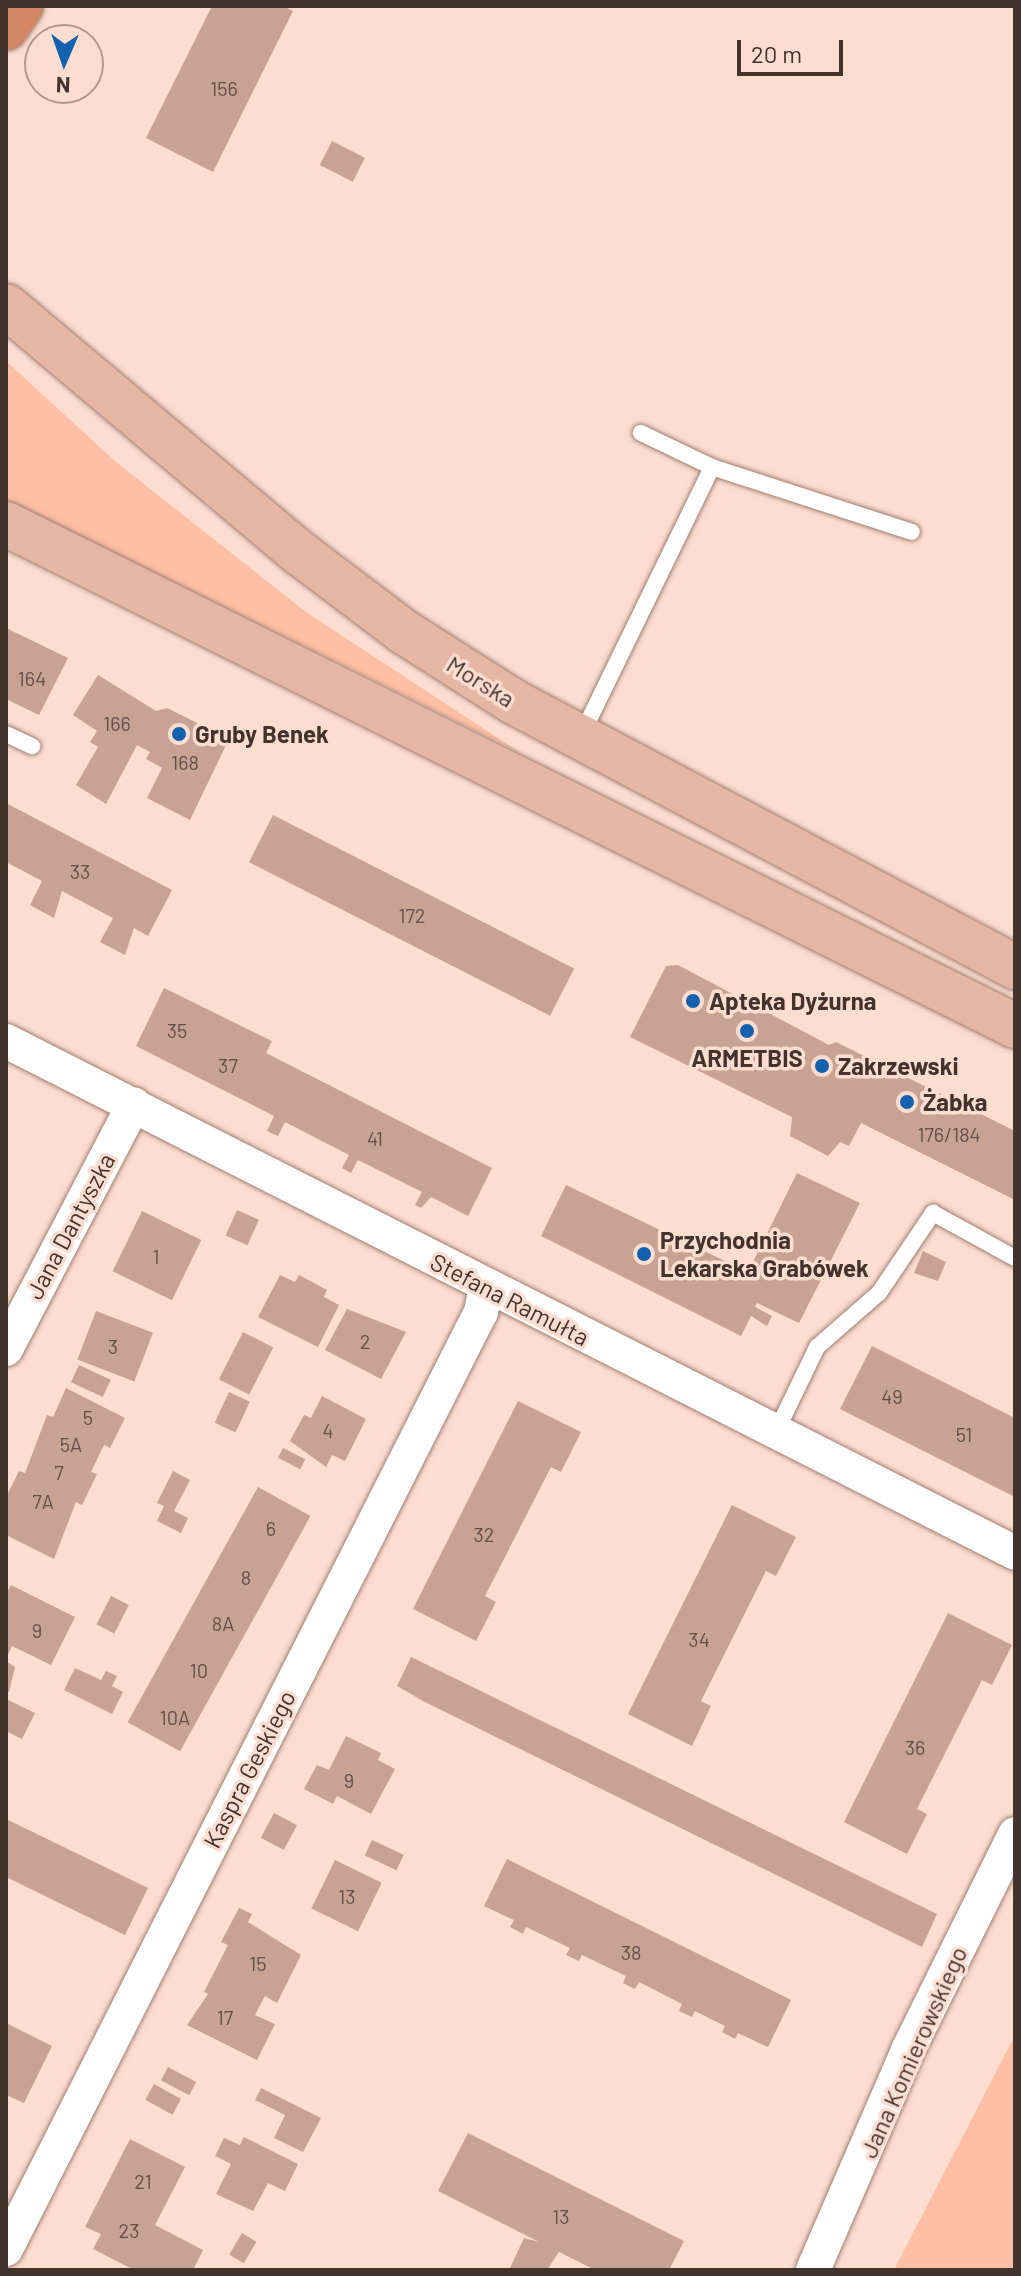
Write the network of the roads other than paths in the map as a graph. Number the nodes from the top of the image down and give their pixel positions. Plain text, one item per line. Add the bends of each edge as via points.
1 (21, 6) edge
2 (6, 28) edge
3 (6, 306) edge
4 (641, 433) dead end
5 (712, 467) junction
6 (6, 524) edge
7 (912, 532) dead end
8 (6, 734) edge
9 (580, 737) junction
10 (32, 746) dead end
11 (1015, 967) edge
12 (1015, 1026) edge
13 (6, 1041) edge
14 (134, 1104) junction
15 (1015, 1258) edge
16 (486, 1287) junction
17 (6, 1349) edge
18 (775, 1434) junction
19 (1015, 1553) edge
20 (1015, 1834) edge
21 (6, 2249) edge
22 (813, 2270) edge

1 - 2 highway
3 - 9 main road, Morska via 301,554 393,623 514,702
4 - 5 lane
5 - 7 lane
5 - 9 lane
6 - 12 main road
8 - 10 lane
9 - 11 main road, Morska
13 - 14 street, Stefana Ramułta
14 - 16 street, Stefana Ramułta
14 - 17 street, Jana Dantyszka
15 - 18 lane via 933,1213 879,1293 817,1347
16 - 18 street, Stefana Ramułta
16 - 21 street, Kaspra Geskiego via 481,1312
18 - 19 street, Stefana Ramułta
20 - 22 street, Jana Komierowskiego via 908,2050

